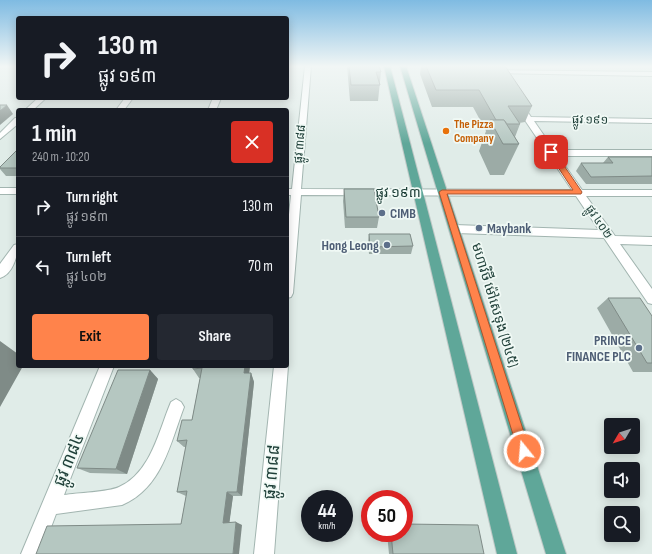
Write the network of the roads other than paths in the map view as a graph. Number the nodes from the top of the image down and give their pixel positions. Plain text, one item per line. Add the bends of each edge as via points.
1 (305, 92) edge
2 (393, 92) edge
3 (411, 92) edge
4 (513, 97) edge
5 (40, 100) edge
6 (31, 108) edge
7 (529, 119) junction
8 (652, 121) edge
9 (16, 122) edge
10 (0, 137) edge
11 (551, 152) junction
12 (652, 153) edge
13 (0, 191) edge
14 (16, 191) edge
15 (291, 192) edge
16 (418, 192) junction
17 (442, 192) junction
18 (579, 192) junction
19 (652, 192) edge
20 (455, 229) junction
21 (609, 237) junction
22 (652, 241) edge
23 (289, 242) edge
24 (16, 251) edge
25 (0, 273) edge
26 (652, 299) edge
27 (107, 368) edge
28 (281, 368) edge
29 (176, 406) dead end
30 (50, 506) junction
31 (31, 554) edge
32 (264, 554) edge
33 (507, 554) edge
34 (556, 554) edge

1 - 15 street, ផ្លូវ ៣៨៨
2 - 16 main road
3 - 17 main road, មហាវិថី ម៉ៅសេទុង (២៤៥)
4 - 7 street, ផ្លូវ ៤០២
5 - 6 street
7 - 8 street, ផ្លូវ ១៩១
7 - 11 street, ផ្លូវ ៤០២
9 - 10 street
11 - 12 street
11 - 18 street, ផ្លូវ ៤០២
13 - 14 street
15 - 16 street, ផ្លូវ ១៩៣
15 - 23 street, ផ្លូវ ៣៨៨
16 - 17 street, ផ្លូវ ១៩៣
16 - 33 main road
17 - 18 street, ផ្លូវ ១៩៣
17 - 20 main road, មហាវិថី ម៉ៅសេទុង (២៤៥)
18 - 19 street, ផ្លូវ ១៩៣
18 - 21 street, ផ្លូវ ៤០២
20 - 21 street
20 - 34 main road, មហាវិថី ម៉ៅសេទុង (២៤៥)
21 - 22 street
21 - 26 street, ផ្លូវ ៤០២
24 - 25 street
27 - 30 street, ផ្លូវ ៣៨៤
28 - 32 street, ផ្លូវ ៣៨៨
29 - 30 street via 154,465 143,481 122,496
30 - 31 street, ផ្លូវ ៣៨៤

